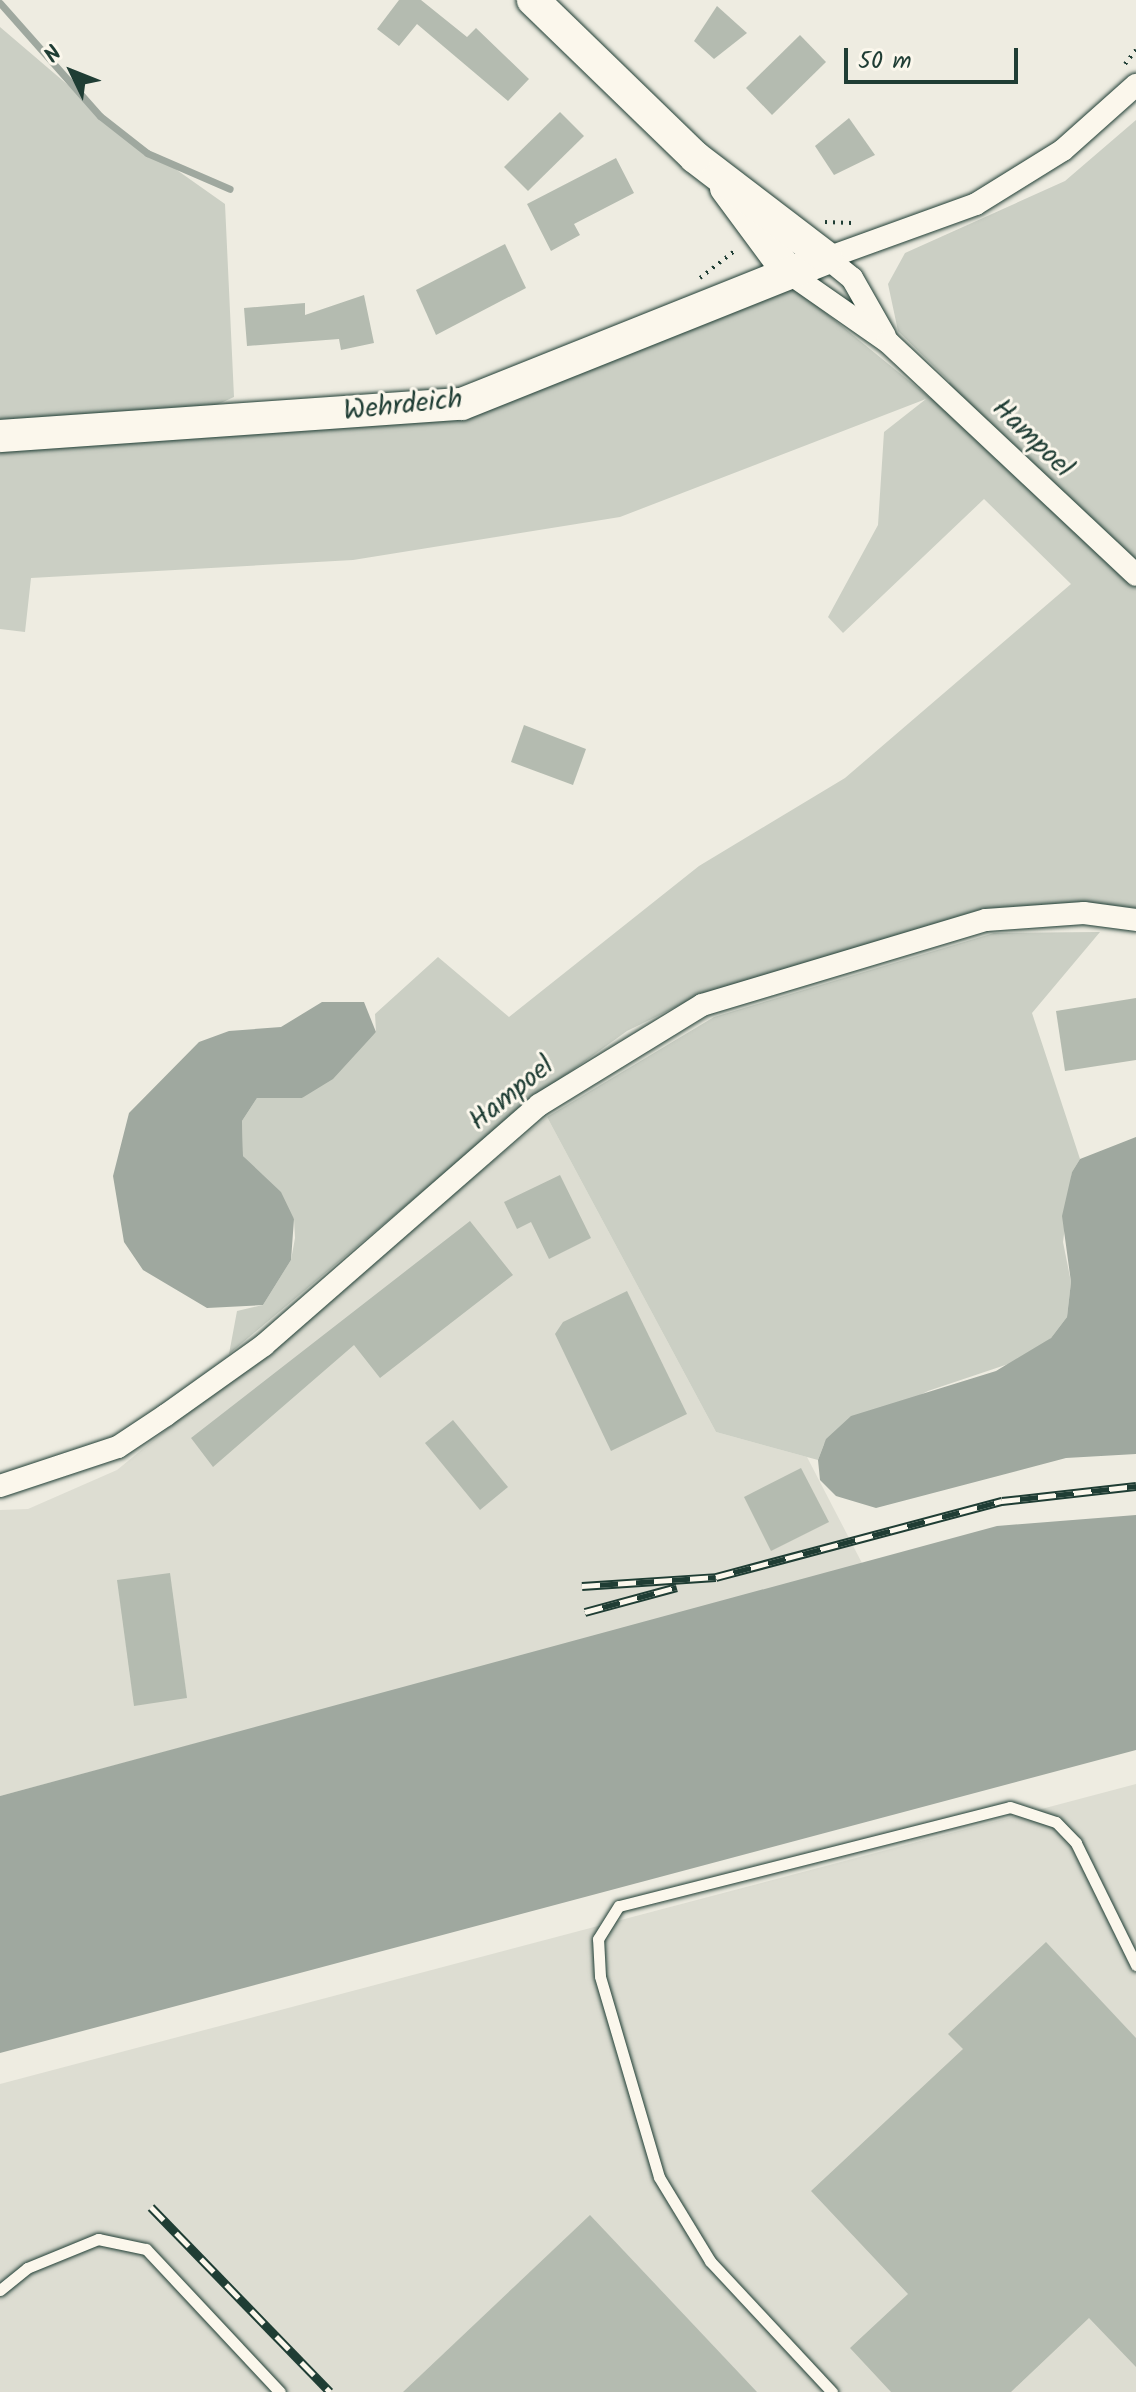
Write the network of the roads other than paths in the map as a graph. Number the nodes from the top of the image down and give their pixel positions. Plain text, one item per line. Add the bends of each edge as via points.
1 (533, 0) edge
2 (1136, 85) edge
3 (720, 178) junction
4 (827, 258) junction
5 (789, 273) junction
6 (888, 342) junction
7 (0, 436) edge
8 (1136, 575) edge
9 (1136, 920) edge
10 (0, 1486) edge
11 (1136, 1965) edge
12 (0, 2290) edge
13 (280, 2392) edge
14 (832, 2392) edge

1 - 3 street
2 - 4 street via 1063,150 976,204
3 - 4 street
3 - 5 street via 757,238
4 - 5 street, Wehrdeich
4 - 6 street, Hampoel via 852,278
5 - 6 street, Hampoel
5 - 7 street, Wehrdeich via 462,404
6 - 8 street, Hampoel
9 - 10 street, Hampoel via 1084,913 986,920 702,1005 539,1105 264,1345 166,1415 118,1447
11 - 14 lane via 1076,1843 1056,1822 1010,1807 619,1906 598,1939 600,1976 659,2177 710,2261
12 - 13 lane via 27,2268 98,2239 146,2249

